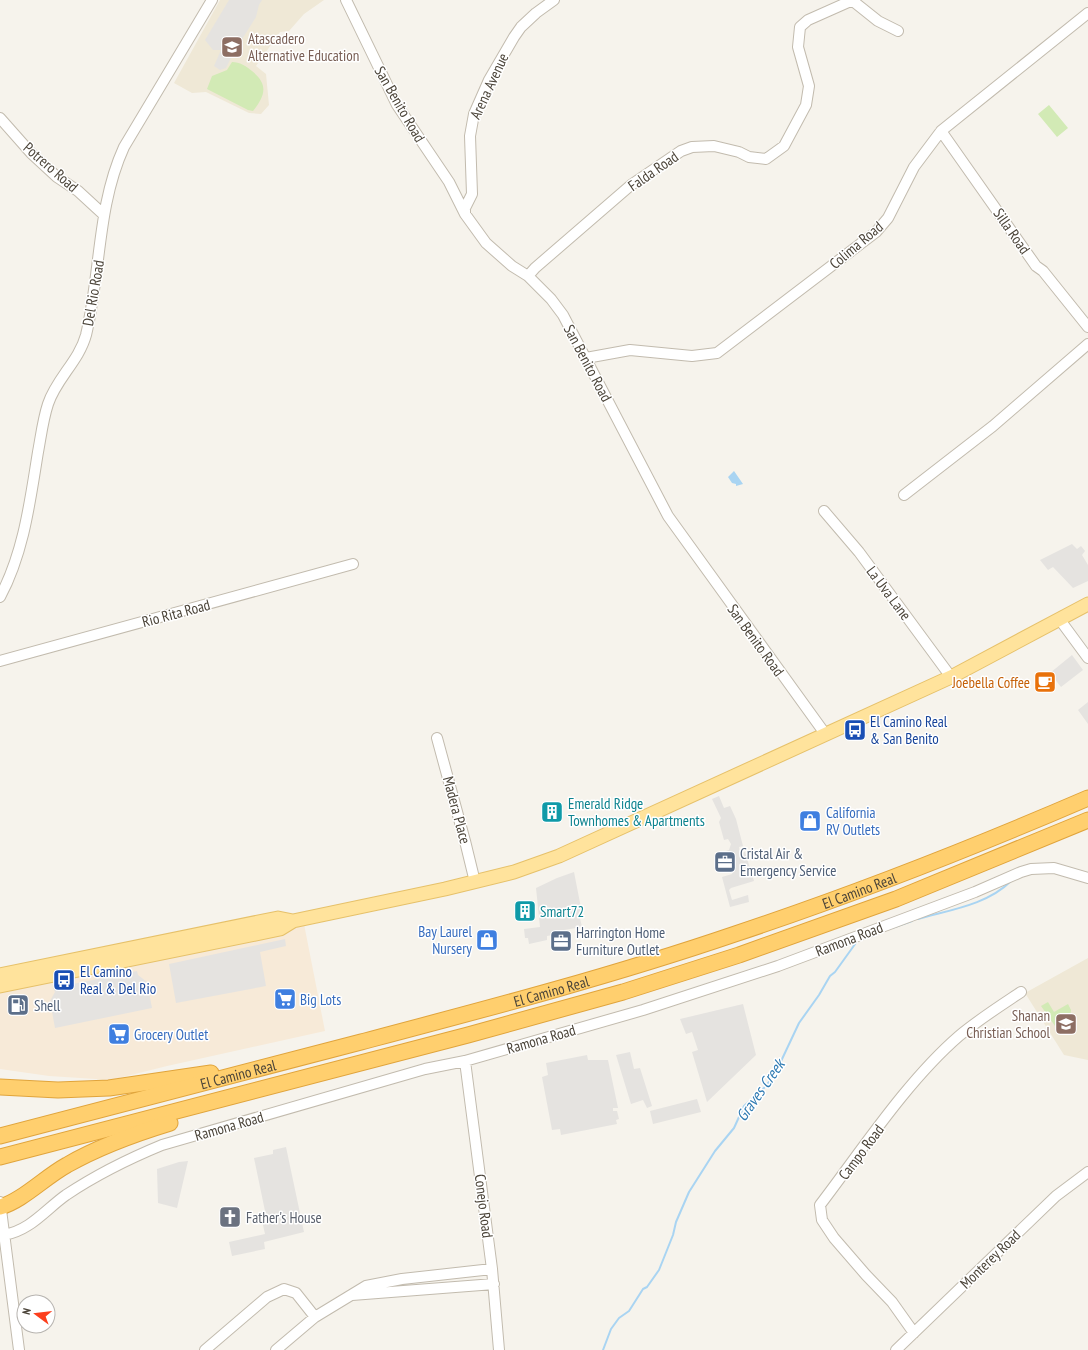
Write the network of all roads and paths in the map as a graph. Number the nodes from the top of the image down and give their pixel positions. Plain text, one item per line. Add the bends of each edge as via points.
1 (212, 0) edge
2 (346, 0) edge
3 (554, 0) edge
4 (853, 0) edge
5 (1088, 13) edge
6 (898, 31) dead end
7 (0, 118) edge
8 (941, 131) junction
9 (104, 214) junction
10 (465, 214) junction
11 (528, 276) junction
12 (1088, 327) edge
13 (1088, 344) edge
14 (586, 358) junction
15 (904, 495) dead end
16 (824, 511) dead end
17 (353, 564) dead end
18 (0, 597) edge
19 (1088, 604) edge
20 (1060, 620) junction
21 (1088, 658) edge
22 (0, 661) edge
23 (951, 677) junction
24 (826, 735) junction
25 (437, 738) dead end
26 (1088, 798) edge
27 (1088, 820) edge
28 (1088, 878) edge
29 (475, 882) junction
30 (293, 921) junction
31 (0, 975) edge
32 (0, 986) edge
33 (1021, 992) dead end
34 (465, 1062) junction
35 (279, 1063) junction
36 (0, 1087) edge
37 (218, 1101) junction
38 (0, 1136) edge
39 (0, 1158) edge
40 (1088, 1172) edge
41 (0, 1205) edge
42 (4, 1235) junction
43 (492, 1269) junction
44 (494, 1284) junction
45 (348, 1296) junction
46 (315, 1317) junction
47 (914, 1333) junction
48 (19, 1350) edge
49 (205, 1350) edge
50 (276, 1350) edge
51 (499, 1350) edge
52 (896, 1350) edge

1 - 9 street, Del Rio Road via 124,147 112,176
2 - 10 street, San Benito Road via 397,105 448,182
3 - 10 street, Arena Avenue via 521,27 489,80 474,114 470,136 472,194
4 - 6 street, Falda Road via 878,21
4 - 11 street, Falda Road via 808,20 800,27 798,47 809,93 806,105 784,146 766,159 714,146 692,147 681,151 631,185
5 - 8 street, Colima Road
7 - 9 street, Potrero Road via 31,153
8 - 12 street, Silla Road via 1036,266 1043,271
8 - 14 street, Colima Road via 914,167 888,218 876,232 717,353 692,356 630,350
9 - 18 street, Del Rio Road via 98,267 85,337 48,405 24,534 12,574
10 - 11 street, San Benito Road via 486,243 512,266
11 - 14 street, San Benito Road via 551,299
13 - 15 street via 993,426
14 - 24 street, San Benito Road via 668,516
16 - 23 street, La Uva Lane via 859,552
17 - 22 street, Rio Rita Road
19 - 20 main road
20 - 21 street
20 - 23 main road
23 - 24 main road
24 - 29 main road via 565,854 514,872
25 - 29 street, Madera Place
26 - 35 highway, El Camino Real via 889,879 734,934 566,986
27 - 37 highway, El Camino Real via 896,899 681,974 564,1009
28 - 34 street, Ramona Road via 1054,868 1027,871 778,966 643,1010
29 - 30 main road
30 - 31 main road via 278,918
30 - 32 main road via 280,929
33 - 47 street, Campo Road via 959,1036 930,1065 903,1096 820,1206 822,1220 834,1238 892,1302
34 - 42 street, Ramona Road via 425,1070 162,1145 132,1157 96,1177 64,1196 29,1226
34 - 43 street, Conejo Road
35 - 36 highway via 109,1088 66,1090
35 - 38 highway, El Camino Real
37 - 39 highway, El Camino Real
37 - 41 highway via 82,1157 51,1174 18,1200
40 - 47 street, Monterey Road via 1056,1196
41 - 42 street
42 - 48 street
43 - 44 street, Conejo Road
43 - 45 street via 394,1280 366,1286
44 - 45 street
44 - 51 street, Conejo Road
45 - 46 street
46 - 49 street via 296,1293 284,1290 268,1297
46 - 50 street
47 - 52 street, Monterey Road

